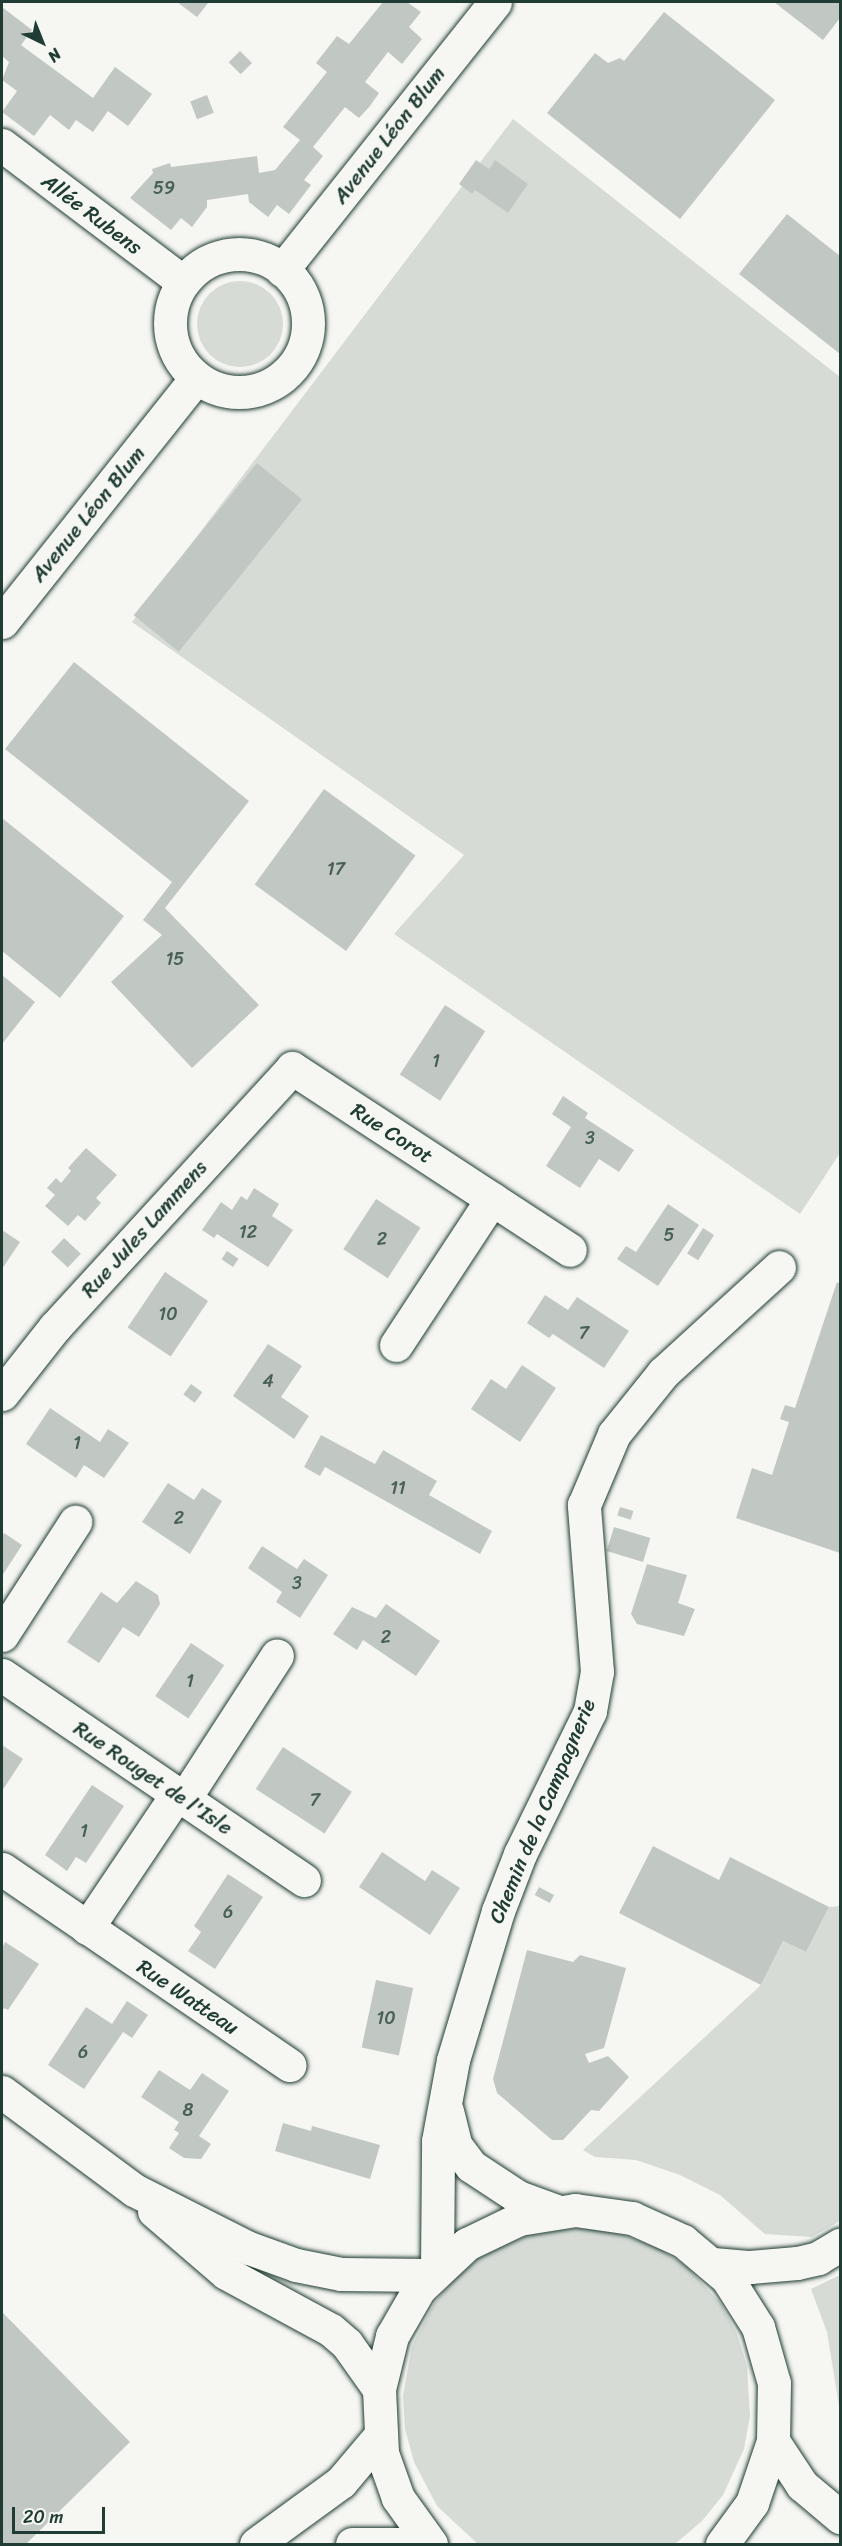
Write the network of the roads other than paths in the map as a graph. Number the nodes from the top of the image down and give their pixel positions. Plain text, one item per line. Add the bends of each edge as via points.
1 (495, 2) edge
2 (2, 145) edge
3 (282, 270) junction
4 (183, 282) junction
5 (196, 378) junction
6 (2, 622) edge
7 (292, 1068) joint
8 (492, 1198) junction
9 (570, 1250) dead end
10 (779, 1267) dead end
11 (396, 1345) dead end
12 (2, 1394) edge
13 (75, 1522) dead end
14 (2, 1635) edge
15 (277, 1655) dead end
16 (2, 1675) edge
17 (180, 1796) junction
18 (2, 1869) edge
19 (304, 1880) dead end
20 (87, 1928) junction
21 (289, 2065) dead end
22 (2, 2092) edge
23 (445, 2100) junction
24 (134, 2190) junction
25 (556, 2211) junction
26 (840, 2245) edge
27 (713, 2264) junction
28 (434, 2271) junction
29 (379, 2389) junction
30 (380, 2437) junction
31 (773, 2441) junction
32 (840, 2517) edge
33 (256, 2544) edge
34 (352, 2544) edge
35 (415, 2544) edge
36 (431, 2544) edge
37 (722, 2544) edge

1 - 3 main road, Avenue Léon Blum
2 - 4 main road, Allée Rubens
3 - 4 main road via 258,257 231,255 204,264
3 - 5 main road via 300,290 308,315 305,342 293,366 273,384 247,392 221,390
4 - 5 main road via 172,306 170,333 179,358
5 - 6 main road, Avenue Léon Blum
7 - 8 main road, Rue Corot
7 - 12 main road, Rue Jules Lammens via 55,1327
8 - 9 main road, Rue Corot
8 - 11 main road
10 - 23 main road, Chemin de la Campagnerie via 663,1373 614,1434 584,1505 597,1672 590,1711 520,1854 498,1911
13 - 14 main road
15 - 17 main road
16 - 17 main road, Rue Rouget de l'Isle
17 - 19 main road, Rue Rouget de l'Isle
17 - 20 main road
18 - 20 main road, Rue Watteau
20 - 21 main road, Rue Watteau
22 - 24 main road
23 - 25 main road, Chemin de la Campagnerie via 451,2134 471,2166 518,2197
23 - 28 main road, Chemin de la Campagnerie via 438,2141
24 - 28 main road via 242,2244 305,2267 354,2275
24 - 29 main road via 220,2269 340,2337
25 - 27 main road via 594,2211 640,2221 683,2241
25 - 28 main road via 500,2226 467,2244
26 - 27 main road via 797,2264
27 - 31 main road via 749,2310 765,2345 776,2403
28 - 29 main road via 399,2319 386,2353
29 - 30 main road
30 - 33 main road via 341,2482
30 - 36 main road via 399,2498
31 - 32 main road via 802,2485
31 - 37 main road via 755,2496
34 - 35 main road

